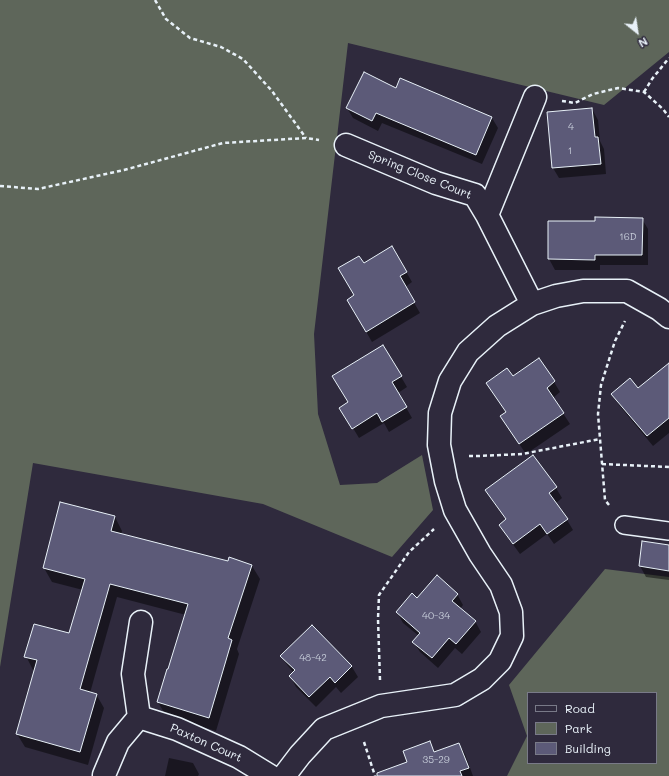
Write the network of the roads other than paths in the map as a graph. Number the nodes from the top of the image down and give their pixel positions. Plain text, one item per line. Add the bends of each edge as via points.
1 (535, 97) road end
2 (346, 145) road end
3 (487, 215) junction
4 (532, 304) junction
5 (669, 316) edge
6 (624, 525) road end
7 (669, 531) edge
8 (141, 622) dead end
9 (139, 717) junction
10 (104, 775) edge
11 (270, 776) edge
12 (284, 776) edge

1 - 3 street
2 - 3 street, Spring Close Court via 436,183 475,195
3 - 4 street, Spring Close Court
4 - 5 street via 583,291 627,291
4 - 12 street via 497,326 468,352 450,381 440,412 440,454 455,510 501,585 511,612 512,636 500,660 482,679 455,695 381,706 324,729
6 - 7 lane
8 - 9 street via 133,674
9 - 10 street via 118,742
9 - 11 street, Paxton Court via 184,732 239,757

